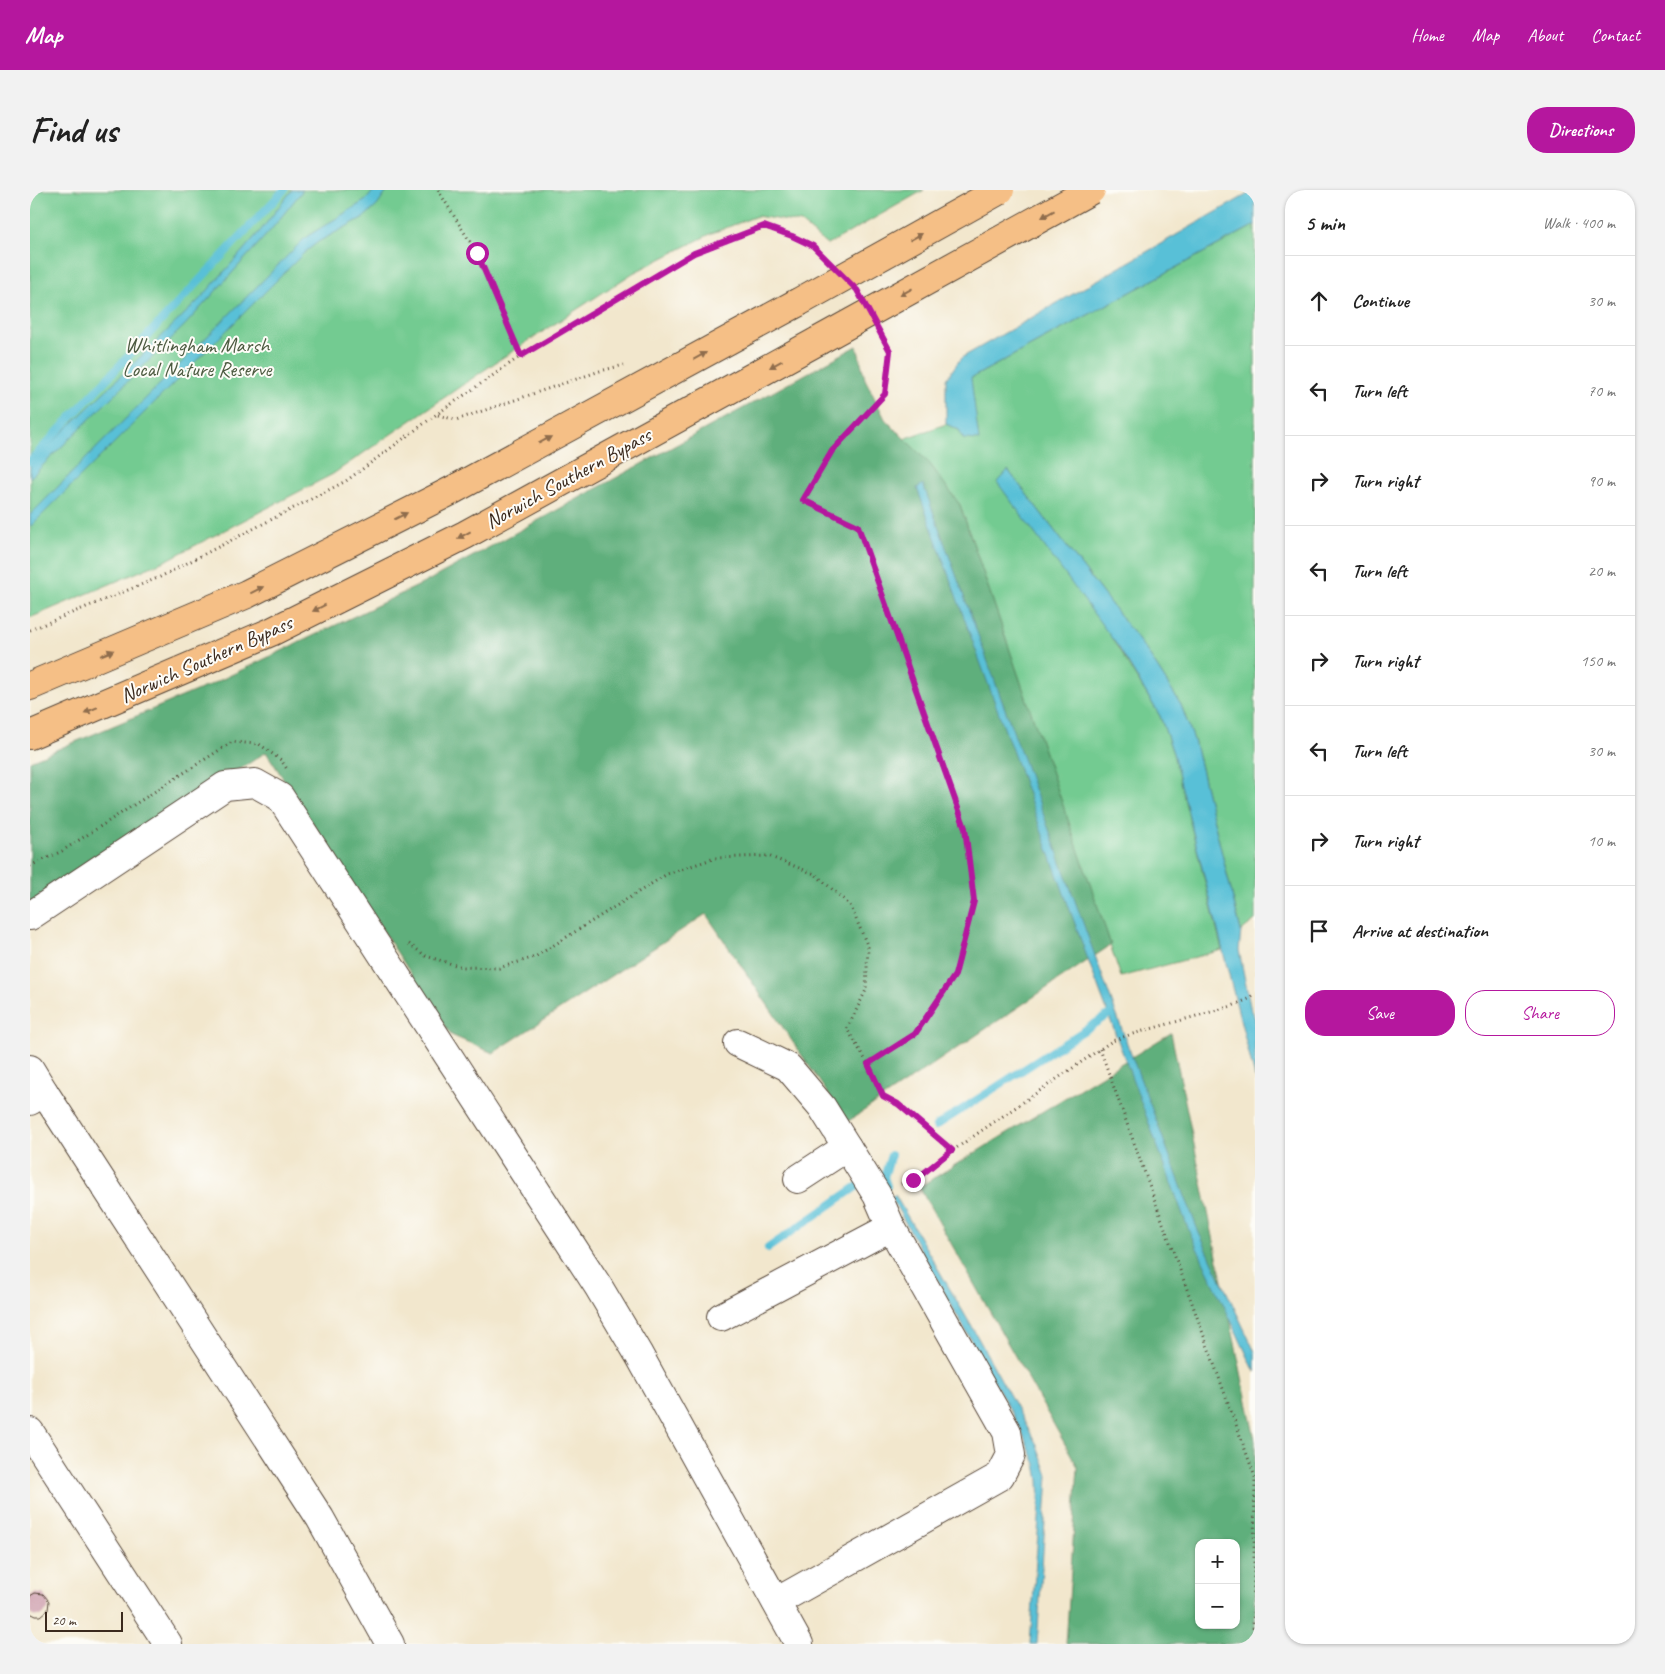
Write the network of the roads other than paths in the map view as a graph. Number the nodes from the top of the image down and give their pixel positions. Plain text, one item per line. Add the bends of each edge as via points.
1 (1000, 190) edge
2 (1091, 190) edge
3 (30, 686) edge
4 (30, 735) edge
5 (30, 916) edge
6 (738, 1044) dead end
7 (30, 1069) edge
8 (37, 1096) edge
9 (847, 1147) junction
10 (798, 1180) dead end
11 (891, 1227) junction
12 (721, 1317) dead end
13 (30, 1432) edge
14 (776, 1602) junction
15 (168, 1644) edge
16 (390, 1644) edge
17 (799, 1644) edge

3 -> 1 highway, Norwich Southern Bypass, bridge via 247,594 458,487
2 -> 4 highway, Norwich Southern Bypass, bridge via 465,535 280,628
5 - 14 lane via 225,786 255,783 280,797 598,1286
6 - 9 lane via 788,1067 822,1107
7 - 8 lane
8 - 16 lane via 320,1518
9 - 10 lane
9 - 11 lane via 877,1195
11 - 12 lane
11 - 14 lane via 1007,1432 1011,1455 1000,1476
13 - 15 lane
14 - 17 lane

